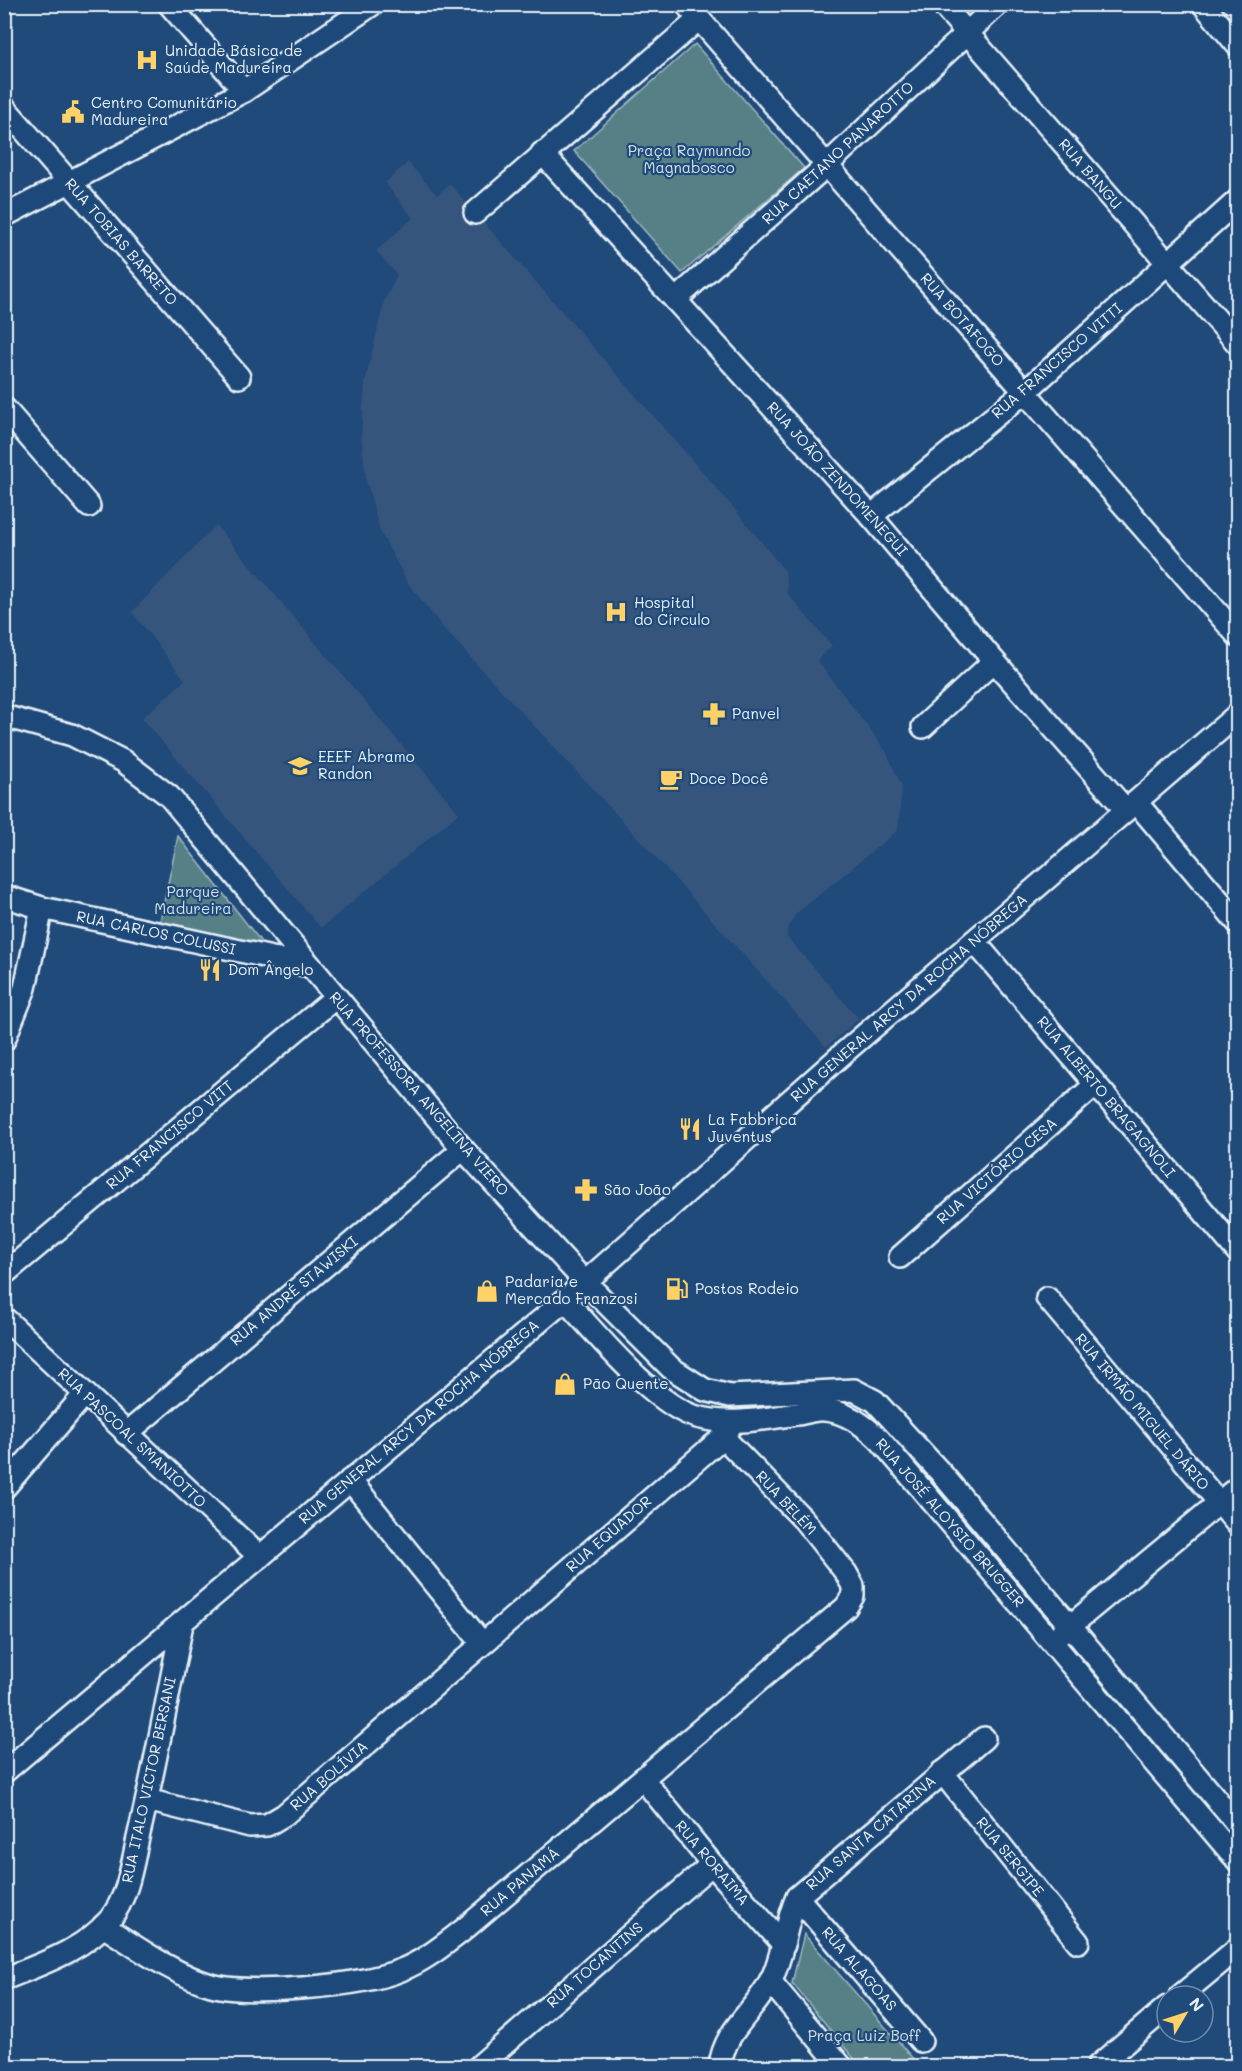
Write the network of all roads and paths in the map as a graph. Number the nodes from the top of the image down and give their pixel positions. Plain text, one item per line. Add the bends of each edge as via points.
1 (169, 4) edge
2 (373, 4) edge
3 (942, 4) edge
4 (998, 4) edge
5 (1203, 4) edge
6 (692, 12) edge
7 (967, 34) junction
8 (1238, 46) edge
9 (244, 91) junction
10 (4, 107) edge
11 (542, 153) junction
12 (826, 165) junction
13 (68, 182) junction
14 (1238, 200) edge
15 (475, 213) dead end
16 (4, 216) edge
17 (1168, 262) junction
18 (675, 300) junction
19 (1238, 344) edge
20 (239, 378) dead end
21 (1025, 392) junction
22 (4, 408) edge
23 (89, 506) dead end
24 (871, 516) junction
25 (1238, 636) edge
26 (994, 661) junction
27 (1238, 714) edge
28 (4, 716) edge
29 (923, 727) dead end
30 (1131, 806) junction
31 (4, 896) edge
32 (42, 908) junction
33 (1238, 923) edge
34 (974, 941) junction
35 (309, 966) junction
36 (336, 997) junction
37 (4, 1040) edge
38 (1095, 1085) junction
39 (463, 1149) junction
40 (1238, 1252) edge
41 (900, 1257) dead end
42 (4, 1274) edge
43 (585, 1282) junction
44 (1047, 1298) dead end
45 (565, 1300) junction
46 (4, 1318) edge
47 (671, 1368) junction
48 (654, 1391) junction
49 (85, 1395) junction
50 (747, 1396) junction
51 (824, 1400) junction
52 (897, 1423) junction
53 (728, 1430) junction
54 (126, 1434) junction
55 (880, 1440) junction
56 (941, 1473) junction
57 (350, 1480) junction
58 (1238, 1487) edge
59 (4, 1488) edge
60 (921, 1488) junction
61 (1219, 1503) junction
62 (1238, 1525) edge
63 (260, 1557) junction
64 (846, 1573) joint
65 (182, 1624) junction
66 (1069, 1628) junction
67 (1051, 1642) junction
68 (482, 1643) junction
69 (984, 1738) dead end
70 (4, 1772) edge
71 (942, 1772) junction
72 (643, 1779) junction
73 (147, 1800) junction
74 (1238, 1825) edge
75 (1238, 1861) edge
76 (712, 1864) junction
77 (797, 1897) junction
78 (103, 1926) junction
79 (1078, 1942) dead end
80 (784, 1945) junction
81 (1238, 1948) edge
82 (4, 1979) edge
83 (770, 1981) junction
84 (1194, 1984) edge
85 (1155, 2017) edge
86 (921, 2041) dead end
87 (479, 2067) edge
88 (720, 2067) edge
89 (841, 2067) edge
90 (1098, 2067) edge

1 - 9 street
2 - 9 street
3 - 7 street, RUA BANGU
4 - 7 street, RUA CAETANO PANAROTTO
5 - 8 street
6 - 11 street
6 - 12 street, RUA BOTAFOGO
7 - 12 street, RUA CAETANO PANAROTTO
7 - 17 street, RUA BANGU
9 - 13 street
10 - 13 street, RUA TOBIAS BARRETO
11 - 15 street
11 - 18 street, RUA JOÃO ZENDOMENEGUI
12 - 18 street, RUA CAETANO PANAROTTO
12 - 21 street, RUA BOTAFOGO
13 - 16 street
13 - 20 street, RUA TOBIAS BARRETO
14 - 17 street, RUA FRANCISCO VITTI
17 - 19 street, RUA BANGU
17 - 21 street, RUA FRANCISCO VITTI
18 - 24 street, RUA JOÃO ZENDOMENEGUI
21 - 24 street, RUA FRANCISCO VITTI
21 - 25 street, RUA BOTAFOGO
22 - 23 street
24 - 26 street, RUA JOÃO ZENDOMENEGUI
26 - 29 street
26 - 30 street, RUA JOÃO ZENDOMENEGUI
27 - 30 street, RUA GENERAL ARCY DA ROCHA NÓBREGA
28 - 35 street, RUA PROFESSORA ANGELINA VIERO via 72,735 123,761 169,796
30 - 33 street, RUA JOÃO ZENDOMENEGUI
30 - 34 street, RUA GENERAL ARCY DA ROCHA NÓBREGA
31 - 32 street, RUA CARLOS COLUSSI
32 - 35 street, RUA CARLOS COLUSSI
32 - 37 street via 25,988
34 - 38 street, RUA ALBERTO BRAGAGNOLI
34 - 43 street, RUA GENERAL ARCY DA ROCHA NÓBREGA
35 - 36 street, RUA PROFESSORA ANGELINA VIERO
36 - 39 street, RUA PROFESSORA ANGELINA VIERO
36 - 42 street, RUA FRANCISCO VITT
38 - 40 street, RUA ALBERTO BRAGAGNOLI
38 - 41 street, RUA VICTÓRIO CESA
39 - 43 street, RUA PROFESSORA ANGELINA VIERO
39 - 54 street, RUA ANDRÉ STAWISKI
43 - 45 street, RUA GENERAL ARCY DA ROCHA NÓBREGA
43 - 47 street, RUA JOSÉ ALOYSIO BRUGGER
44 - 61 street, RUA IRMÃO MIGUEL DÁRIO
45 - 48 street, RUA JOSÉ ALOYSIO BRUGGER
45 - 57 street, RUA GENERAL ARCY DA ROCHA NÓBREGA
46 - 49 street, RUA PASCOAL SMANIOTTO
47 - 48 street
47 - 50 street, RUA JOSÉ ALOYSIO BRUGGER via 705,1390
48 - 53 street, RUA JOSÉ ALOYSIO BRUGGER via 676,1408
49 - 54 street, RUA PASCOAL SMANIOTTO
49 - 59 street
50 - 51 street, RUA JOSÉ ALOYSIO BRUGGER
50 - 53 street
51 - 52 street, RUA JOSÉ ALOYSIO BRUGGER via 854,1390 875,1401
51 - 53 street, RUA JOSÉ ALOYSIO BRUGGER
51 - 55 street, RUA JOSÉ ALOYSIO BRUGGER
52 - 55 street
52 - 56 street, RUA JOSÉ ALOYSIO BRUGGER
53 - 64 street, RUA BELÉM
53 - 68 street, RUA EQUADOR
54 - 63 street, RUA PASCOAL SMANIOTTO
55 - 60 street, RUA JOSÉ ALOYSIO BRUGGER
56 - 60 street
56 - 66 street, RUA JOSÉ ALOYSIO BRUGGER
57 - 63 street, RUA GENERAL ARCY DA ROCHA NÓBREGA
57 - 68 street
58 - 61 street
60 - 67 street, RUA JOSÉ ALOYSIO BRUGGER
61 - 62 street, RUA IRMÃO MIGUEL DÁRIO
61 - 66 street
63 - 65 street, RUA GENERAL ARCY DA ROCHA NÓBREGA
64 - 72 street, RUA PANAMÁ via 854,1586 846,1607
65 - 70 street, RUA GENERAL ARCY DA ROCHA NÓBREGA
65 - 73 street, RUA ITALO VICTOR BERSANI
66 - 67 street
66 - 74 street, RUA JOSÉ ALOYSIO BRUGGER
67 - 75 street, RUA JOSÉ ALOYSIO BRUGGER
68 - 73 street, RUA BOLÍVIA via 284,1815 267,1825 250,1826
69 - 71 street, RUA SANTA CATARINA
71 - 77 street, RUA SANTA CATARINA
71 - 79 street, RUA SERGIPE
72 - 76 street, RUA RORAIMA
72 - 78 street, RUA PANAMÁ via 462,1931 428,1957 399,1971 345,1983 270,1990 212,1985 158,1960
73 - 78 street, RUA ITALO VICTOR BERSANI via 124,1894
76 - 80 street, RUA RORAIMA
76 - 87 street, RUA TOCANTINS
77 - 80 street, RUA SANTA CATARINA via 788,1917
77 - 86 street, RUA ALAGOAS
78 - 82 street, RUA ITALO VICTOR BERSANI via 50,1961
80 - 83 street, RUA SANTA CATARINA
81 - 84 street
83 - 88 street, RUA SANTA CATARINA via 735,2026
83 - 89 street
85 - 90 street

